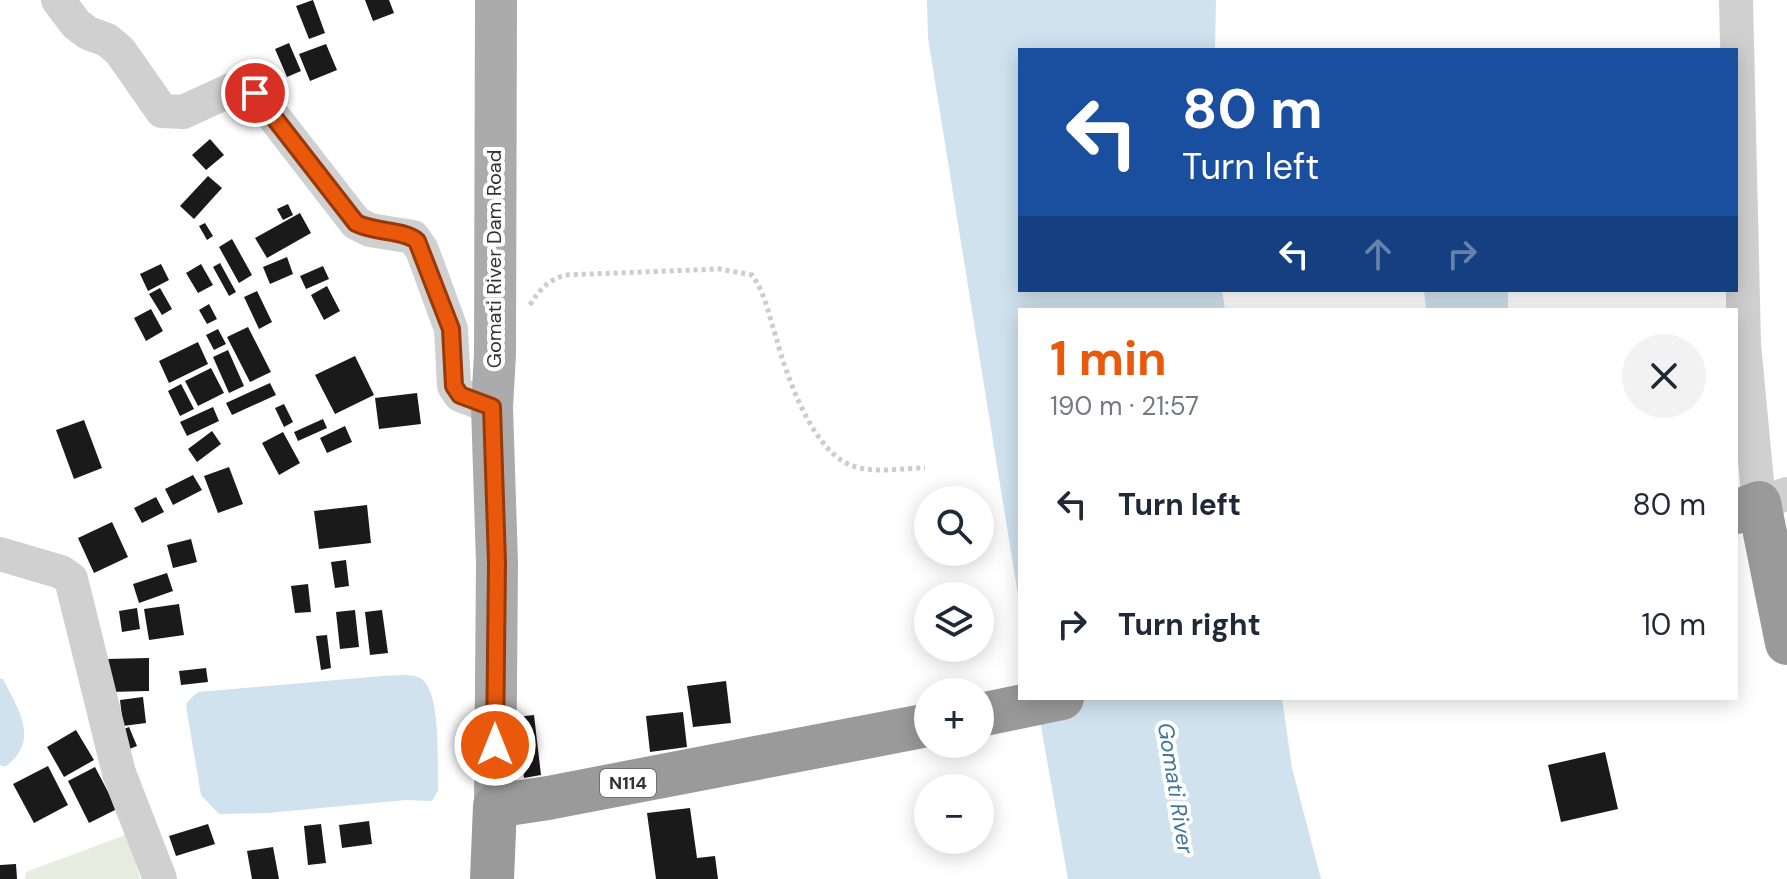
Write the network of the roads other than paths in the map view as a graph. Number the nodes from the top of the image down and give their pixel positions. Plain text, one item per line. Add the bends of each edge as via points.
1 (58, 0) edge
2 (496, 0) edge
3 (1736, 0) edge
4 (1737, 48) edge
5 (1738, 86) edge
6 (492, 407) junction
7 (1761, 503) edge
8 (0, 554) edge
9 (1787, 643) edge
10 (1052, 700) edge
11 (994, 712) edge
12 (914, 728) edge
13 (495, 806) junction
14 (160, 879) edge
15 (492, 879) edge

1 - 6 street via 76,24 120,51 162,111 183,112 242,85 255,93 356,223 413,237 451,329 454,386 460,395
2 - 6 main road, Gomati River Dam Road
3 - 4 street
5 - 7 street via 1744,344
6 - 13 main road, Gomati River Dam Road
7 - 9 highway
8 - 14 street via 71,579 119,773
10 - 11 highway
12 - 13 highway, N114
13 - 15 highway

